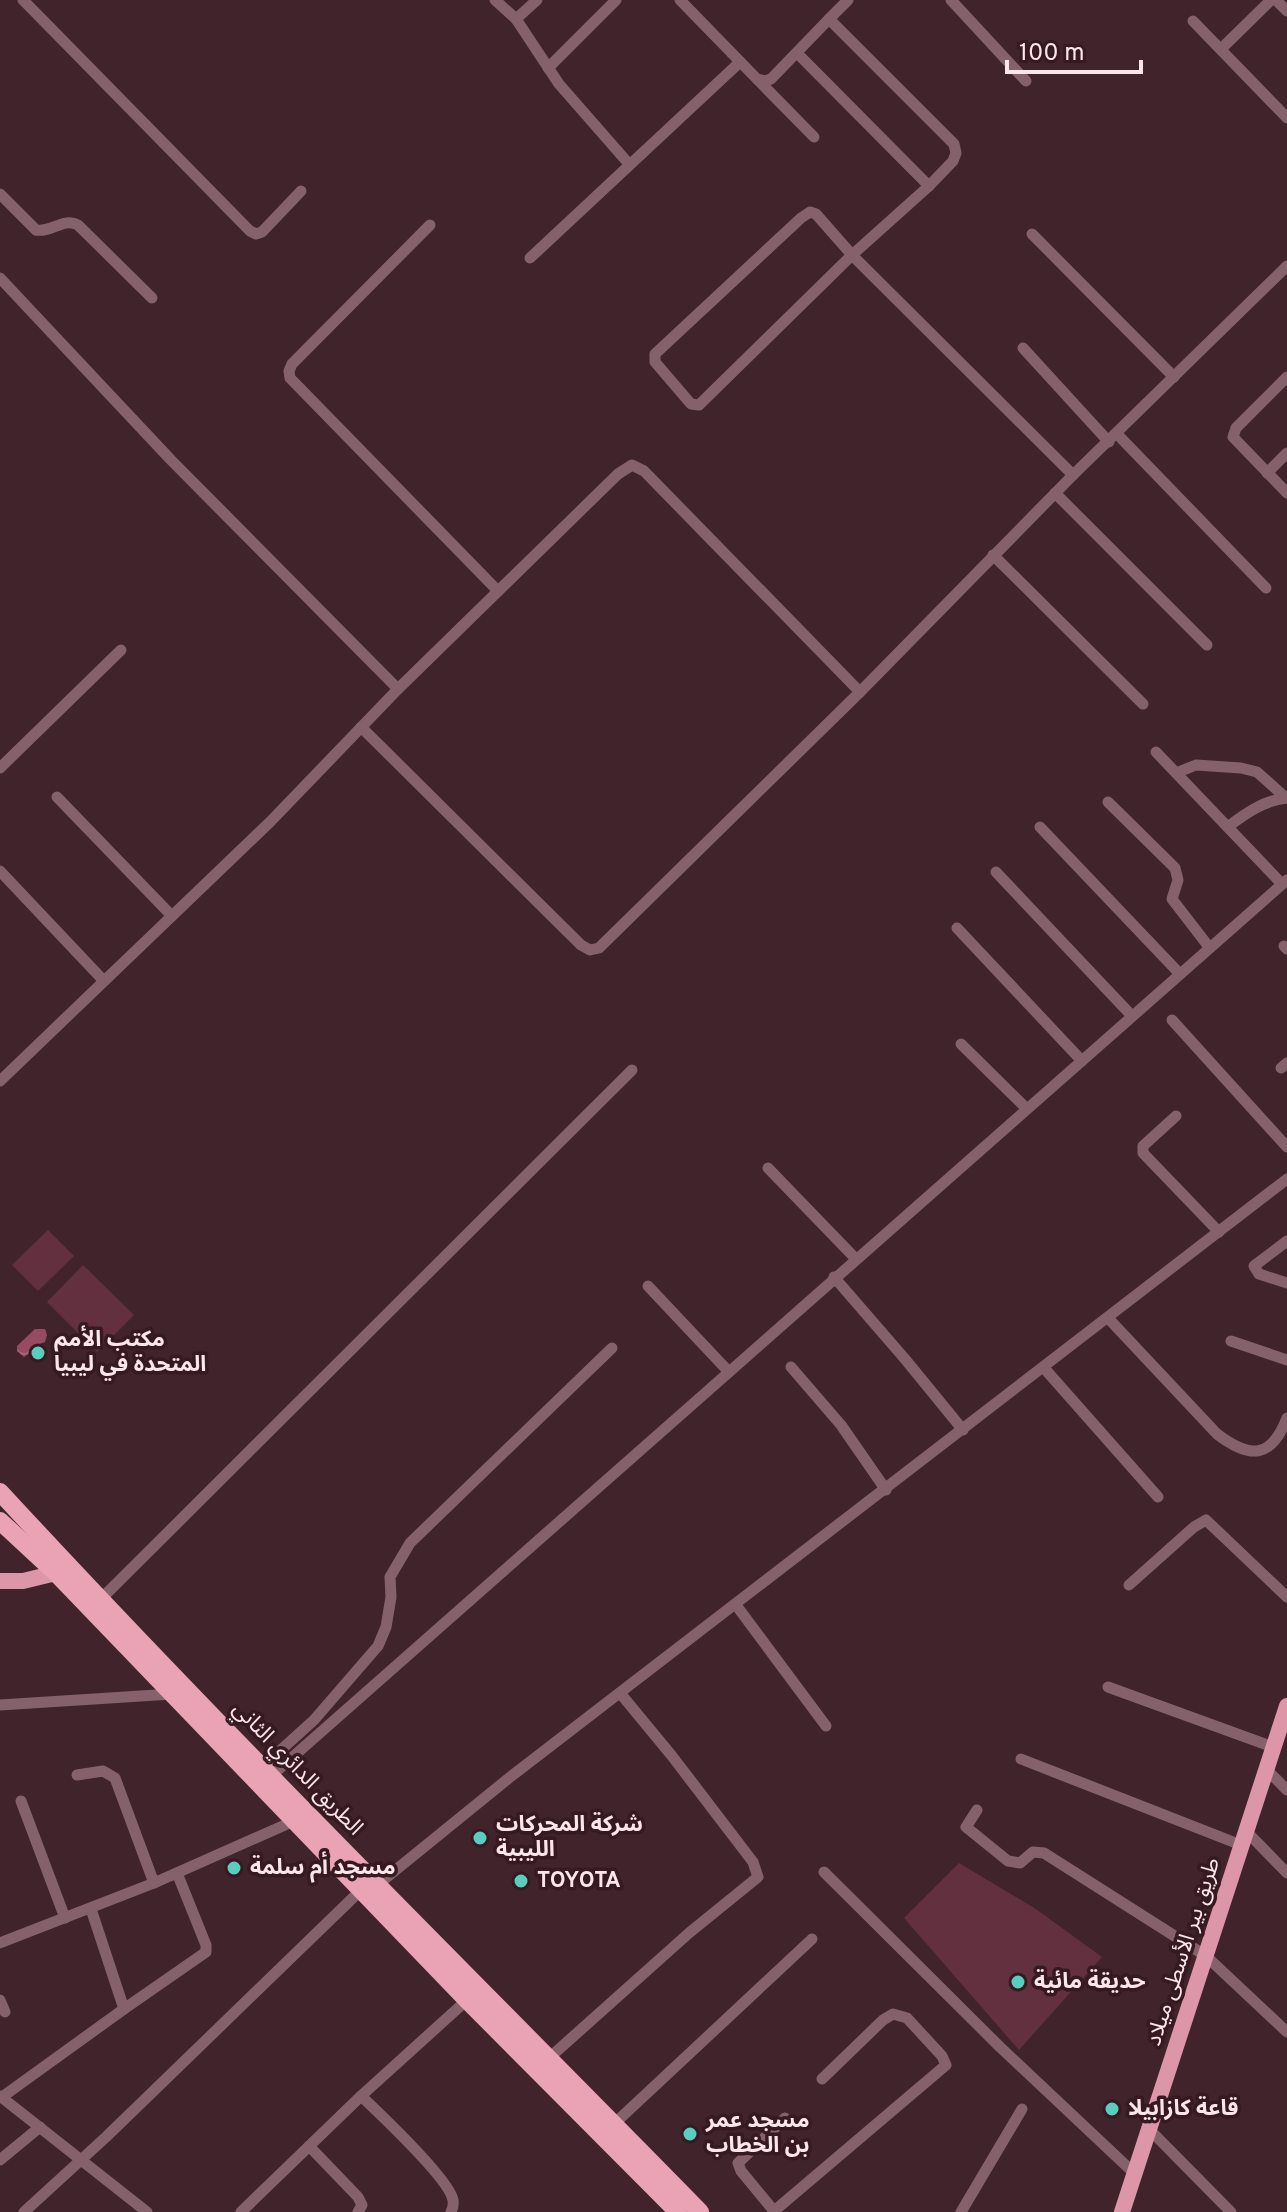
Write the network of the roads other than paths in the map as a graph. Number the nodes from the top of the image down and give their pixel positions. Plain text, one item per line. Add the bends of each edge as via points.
1 (23, 0) edge
2 (495, 0) edge
3 (537, 0) edge
4 (616, 0) edge
5 (680, 0) edge
6 (848, 0) edge
7 (951, 0) edge
8 (1274, 0) edge
9 (1287, 11) edge
10 (516, 19) junction
11 (829, 19) junction
12 (1193, 21) dead end
13 (1221, 49) junction
14 (797, 53) junction
15 (740, 62) junction
16 (548, 68) junction
17 (757, 79) junction
18 (1026, 81) dead end
19 (1287, 118) edge
20 (814, 137) dead end
21 (629, 164) junction
22 (929, 186) junction
23 (301, 191) dead end
24 (0, 194) edge
25 (430, 225) dead end
26 (1032, 234) dead end
27 (852, 255) junction
28 (530, 258) dead end
29 (1287, 266) edge
30 (0, 278) edge
31 (152, 298) dead end
32 (1023, 348) dead end
33 (1174, 377) junction
34 (1287, 377) edge
35 (1113, 438) junction
36 (1287, 453) edge
37 (1267, 473) junction
38 (1073, 475) junction
39 (1055, 493) junction
40 (1287, 493) edge
41 (993, 555) junction
42 (1266, 588) dead end
43 (498, 591) junction
44 (1207, 645) dead end
45 (121, 650) dead end
46 (398, 689) junction
47 (860, 692) junction
48 (1143, 704) dead end
49 (361, 727) junction
50 (1156, 752) dead end
51 (0, 768) edge
52 (1176, 773) junction
53 (57, 797) dead end
54 (1287, 798) edge
55 (1108, 802) dead end
56 (1229, 826) junction
57 (1040, 827) dead end
58 (0, 871) edge
59 (996, 872) dead end
60 (1285, 882) edge
61 (172, 916) junction
62 (957, 928) dead end
63 (1209, 947) junction
64 (1179, 973) junction
65 (103, 980) junction
66 (1132, 1016) junction
67 (1172, 1020) dead end
68 (961, 1044) dead end
69 (1082, 1061) junction
70 (632, 1070) dead end
71 (0, 1081) edge
72 (1026, 1108) junction
73 (1176, 1116) dead end
74 (1287, 1147) edge
75 (768, 1168) dead end
76 (1287, 1179) edge
77 (1219, 1232) junction
78 (1287, 1241) edge
79 (855, 1258) junction
80 (834, 1277) junction
81 (1287, 1283) edge
82 (648, 1286) dead end
83 (1108, 1318) junction
84 (1231, 1341) dead end
85 (612, 1348) dead end
86 (1287, 1360) edge
87 (791, 1367) dead end
88 (1044, 1368) junction
89 (729, 1372) junction
90 (1287, 1418) edge
91 (963, 1430) junction
92 (886, 1490) junction
93 (0, 1492) edge
94 (1158, 1497) dead end
95 (0, 1521) edge
96 (56, 1573) junction
97 (0, 1581) edge
98 (1129, 1585) dead end
99 (1287, 1597) edge
100 (100, 1600) junction
101 (736, 1605) junction
102 (1108, 1687) dead end
103 (620, 1693) junction
104 (172, 1694) junction
105 (0, 1705) edge
106 (1287, 1706) edge
107 (826, 1726) dead end
108 (1273, 1747) junction
109 (1021, 1759) dead end
110 (1266, 1769) junction
111 (266, 1772) junction
112 (77, 1775) dead end
113 (1287, 1790) edge
114 (21, 1801) dead end
115 (977, 1810) dead end
116 (294, 1821) junction
117 (1244, 1838) junction
118 (824, 1872) dead end
119 (177, 1873) junction
120 (1287, 1873) edge
121 (154, 1883) junction
122 (369, 1888) junction
123 (91, 1909) junction
124 (65, 1918) junction
125 (812, 1939) dead end
126 (0, 1943) edge
127 (1206, 1956) junction
128 (0, 2000) edge
129 (467, 2000) junction
130 (124, 2009) junction
131 (5, 2012) dead end
132 (1287, 2032) edge
133 (548, 2059) junction
134 (822, 2079) dead end
135 (1, 2096) edge
136 (361, 2096) junction
137 (1022, 2109) dead end
138 (785, 2118) dead end
139 (614, 2124) junction
140 (40, 2127) junction
141 (1150, 2130) junction
142 (309, 2146) junction
143 (82, 2159) junction
144 (0, 2160) edge
145 (1135, 2174) junction
146 (143, 2211) edge
147 (24, 2212) edge
148 (241, 2212) edge
149 (358, 2212) edge
150 (451, 2212) edge
151 (678, 2212) edge
152 (700, 2212) edge
153 (774, 2212) edge
154 (961, 2212) edge
155 (1122, 2212) edge
156 (1231, 2212) edge

1 - 23 street via 250,231 262,232
2 - 10 street
3 - 10 street
4 - 16 street
5 - 15 street
6 - 11 street
7 - 18 street
8 - 9 street
8 - 13 street
10 - 16 street
11 - 14 street
11 - 22 street via 954,144 953,161
12 - 13 street
13 - 19 street
14 - 17 street via 771,79
14 - 22 street
15 - 17 street
15 - 21 street
16 - 21 street
17 - 20 street
21 - 28 street
22 - 27 street
24 - 31 street via 36,230 68,222 78,225
25 - 43 street via 292,364 290,378
26 - 33 street
27 - 27 street via 816,214 806,214 655,354 655,362 691,404 699,405
27 - 38 street
29 - 33 street
30 - 46 street
32 - 35 street
33 - 35 street
34 - 37 street via 1233,432 1235,442
35 - 38 street
35 - 42 street
36 - 37 street
37 - 40 street
38 - 39 street
39 - 41 street
39 - 44 street
41 - 47 street
41 - 48 street
43 - 46 street
43 - 47 street via 625,467 638,467
45 - 51 street
46 - 49 street
47 - 49 street via 601,946 590,950
49 - 61 street
50 - 52 street
52 - 54 street via 1196,765 1241,768 1257,772
52 - 56 street
53 - 61 street
54 - 56 street
55 - 63 street via 1175,868 1178,880 1172,899
56 - 60 street
57 - 64 street
58 - 65 street
59 - 66 street
60 - 63 street
61 - 65 street
62 - 69 street
63 - 64 street
64 - 66 street
65 - 71 street
66 - 69 street
67 - 74 street
68 - 72 street
69 - 72 street
70 - 100 street
72 - 79 street
73 - 77 street via 1143,1146 1143,1153
75 - 79 street
76 - 77 street
77 - 83 street
78 - 81 street via 1254,1266 1259,1274
79 - 80 street
80 - 89 street
80 - 91 street
82 - 89 street
83 - 88 street
83 - 90 street via 1233,1446 1252,1452 1268,1448
84 - 86 street
85 - 111 street via 410,1543 390,1577 386,1627 378,1646
87 - 92 street via 841,1425
88 - 91 street
88 - 94 street
89 - 111 street
91 - 92 street
92 - 101 street
93 - 100 highway, الطريق الدائري الثاني
95 - 96 highway, الطريق الدائري الثاني
96 - 97 main road
96 - 104 highway, الطريق الدائري الثاني
98 - 99 street via 1206,1520
100 - 111 highway, الطريق الدائري الثاني
101 - 103 street
101 - 107 street
102 - 108 street
103 - 122 street
103 - 133 street via 753,1862 758,1877
104 - 105 street
104 - 116 highway, الطريق الدائري الثاني
106 - 108 main road, طريق بير الأسطى ميلاد
108 - 110 main road, طريق بير الأسطى ميلاد
109 - 117 street
110 - 113 street
110 - 117 main road, طريق بير الأسطى ميلاد
111 - 122 highway, الطريق الدائري الثاني
112 - 121 street via 112,1774
114 - 124 street
115 - 127 street via 966,1827 1008,1861 1020,1863 1033,1852 1044,1853
116 - 119 street
116 - 122 highway, الطريق الدائري الثاني
117 - 120 street
117 - 127 main road, طريق بير الأسطى ميلاد
118 - 145 street
119 - 121 street
119 - 130 street via 206,1952
121 - 123 street
122 - 129 highway, الطريق الدائري الثاني
122 - 133 highway, الطريق الدائري الثاني
122 - 143 street
123 - 124 street
123 - 130 street
124 - 126 street
125 - 139 street
127 - 132 street
127 - 141 main road, طريق بير الأسطى ميلاد
128 - 131 street
129 - 136 street
129 - 151 highway, الطريق الدائري الثاني
130 - 135 street
133 - 139 highway, الطريق الدائري الثاني
134 - 153 street via 883,2020 898,2014 946,2065
135 - 140 street
136 - 142 street
136 - 150 street via 447,2187 453,2197
137 - 154 street
138 - 153 street via 738,2163
139 - 152 highway, الطريق الدائري الثاني
140 - 143 street
140 - 144 street
141 - 145 main road, طريق بير الأسطى ميلاد
141 - 156 street
142 - 148 street
142 - 149 street via 358,2197
143 - 146 street
143 - 147 street
145 - 155 main road, طريق بير الأسطى ميلاد

